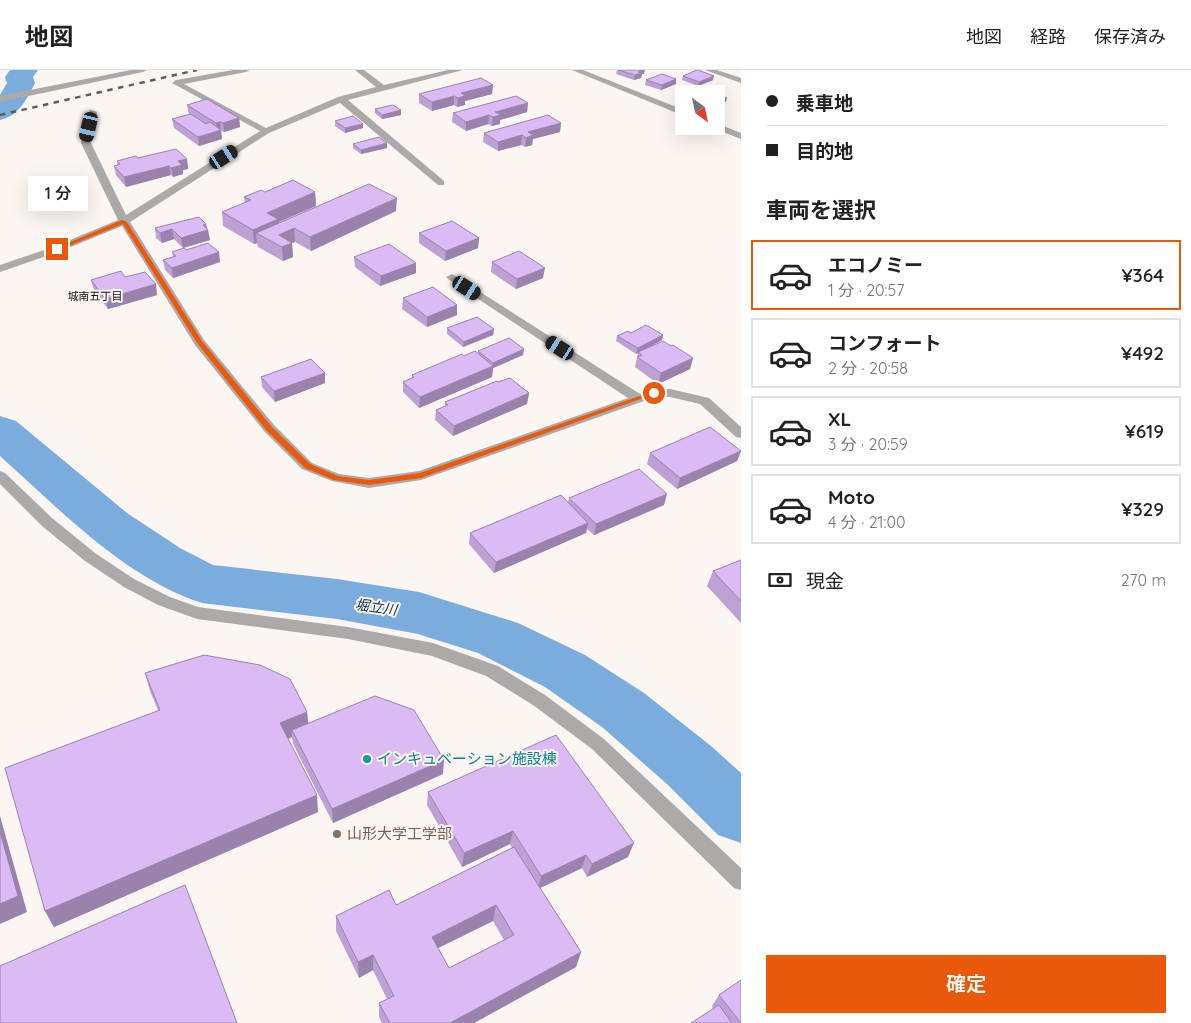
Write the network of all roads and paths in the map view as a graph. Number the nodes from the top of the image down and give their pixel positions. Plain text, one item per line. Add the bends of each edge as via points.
1 (143, 70) edge
2 (246, 70) edge
3 (359, 70) edge
4 (459, 70) edge
5 (576, 70) edge
6 (709, 70) edge
7 (741, 81) edge
8 (383, 88) junction
9 (0, 99) edge
10 (341, 99) junction
11 (675, 109) edge
12 (93, 112) dead end
13 (725, 130) edge
14 (266, 131) junction
15 (741, 136) edge
16 (441, 183) dead end
17 (124, 222) junction
18 (0, 269) edge
19 (452, 278) dead end
20 (638, 398) junction
21 (741, 434) edge
22 (0, 476) edge
23 (741, 881) edge

1 - 9 street
2 - 14 street via 176,83
3 - 8 street
4 - 8 street
5 - 11 street
6 - 7 street
8 - 10 street
10 - 14 street
10 - 16 street
12 - 17 street via 86,143
13 - 15 street
14 - 17 street
17 - 18 street
17 - 20 street via 199,342 269,428 307,466 337,478 369,482 421,475
19 - 20 street
20 - 21 street via 670,393 704,401
22 - 23 street via 90,558 128,583 164,601 197,613 348,633 433,650 492,671 539,700 598,744

